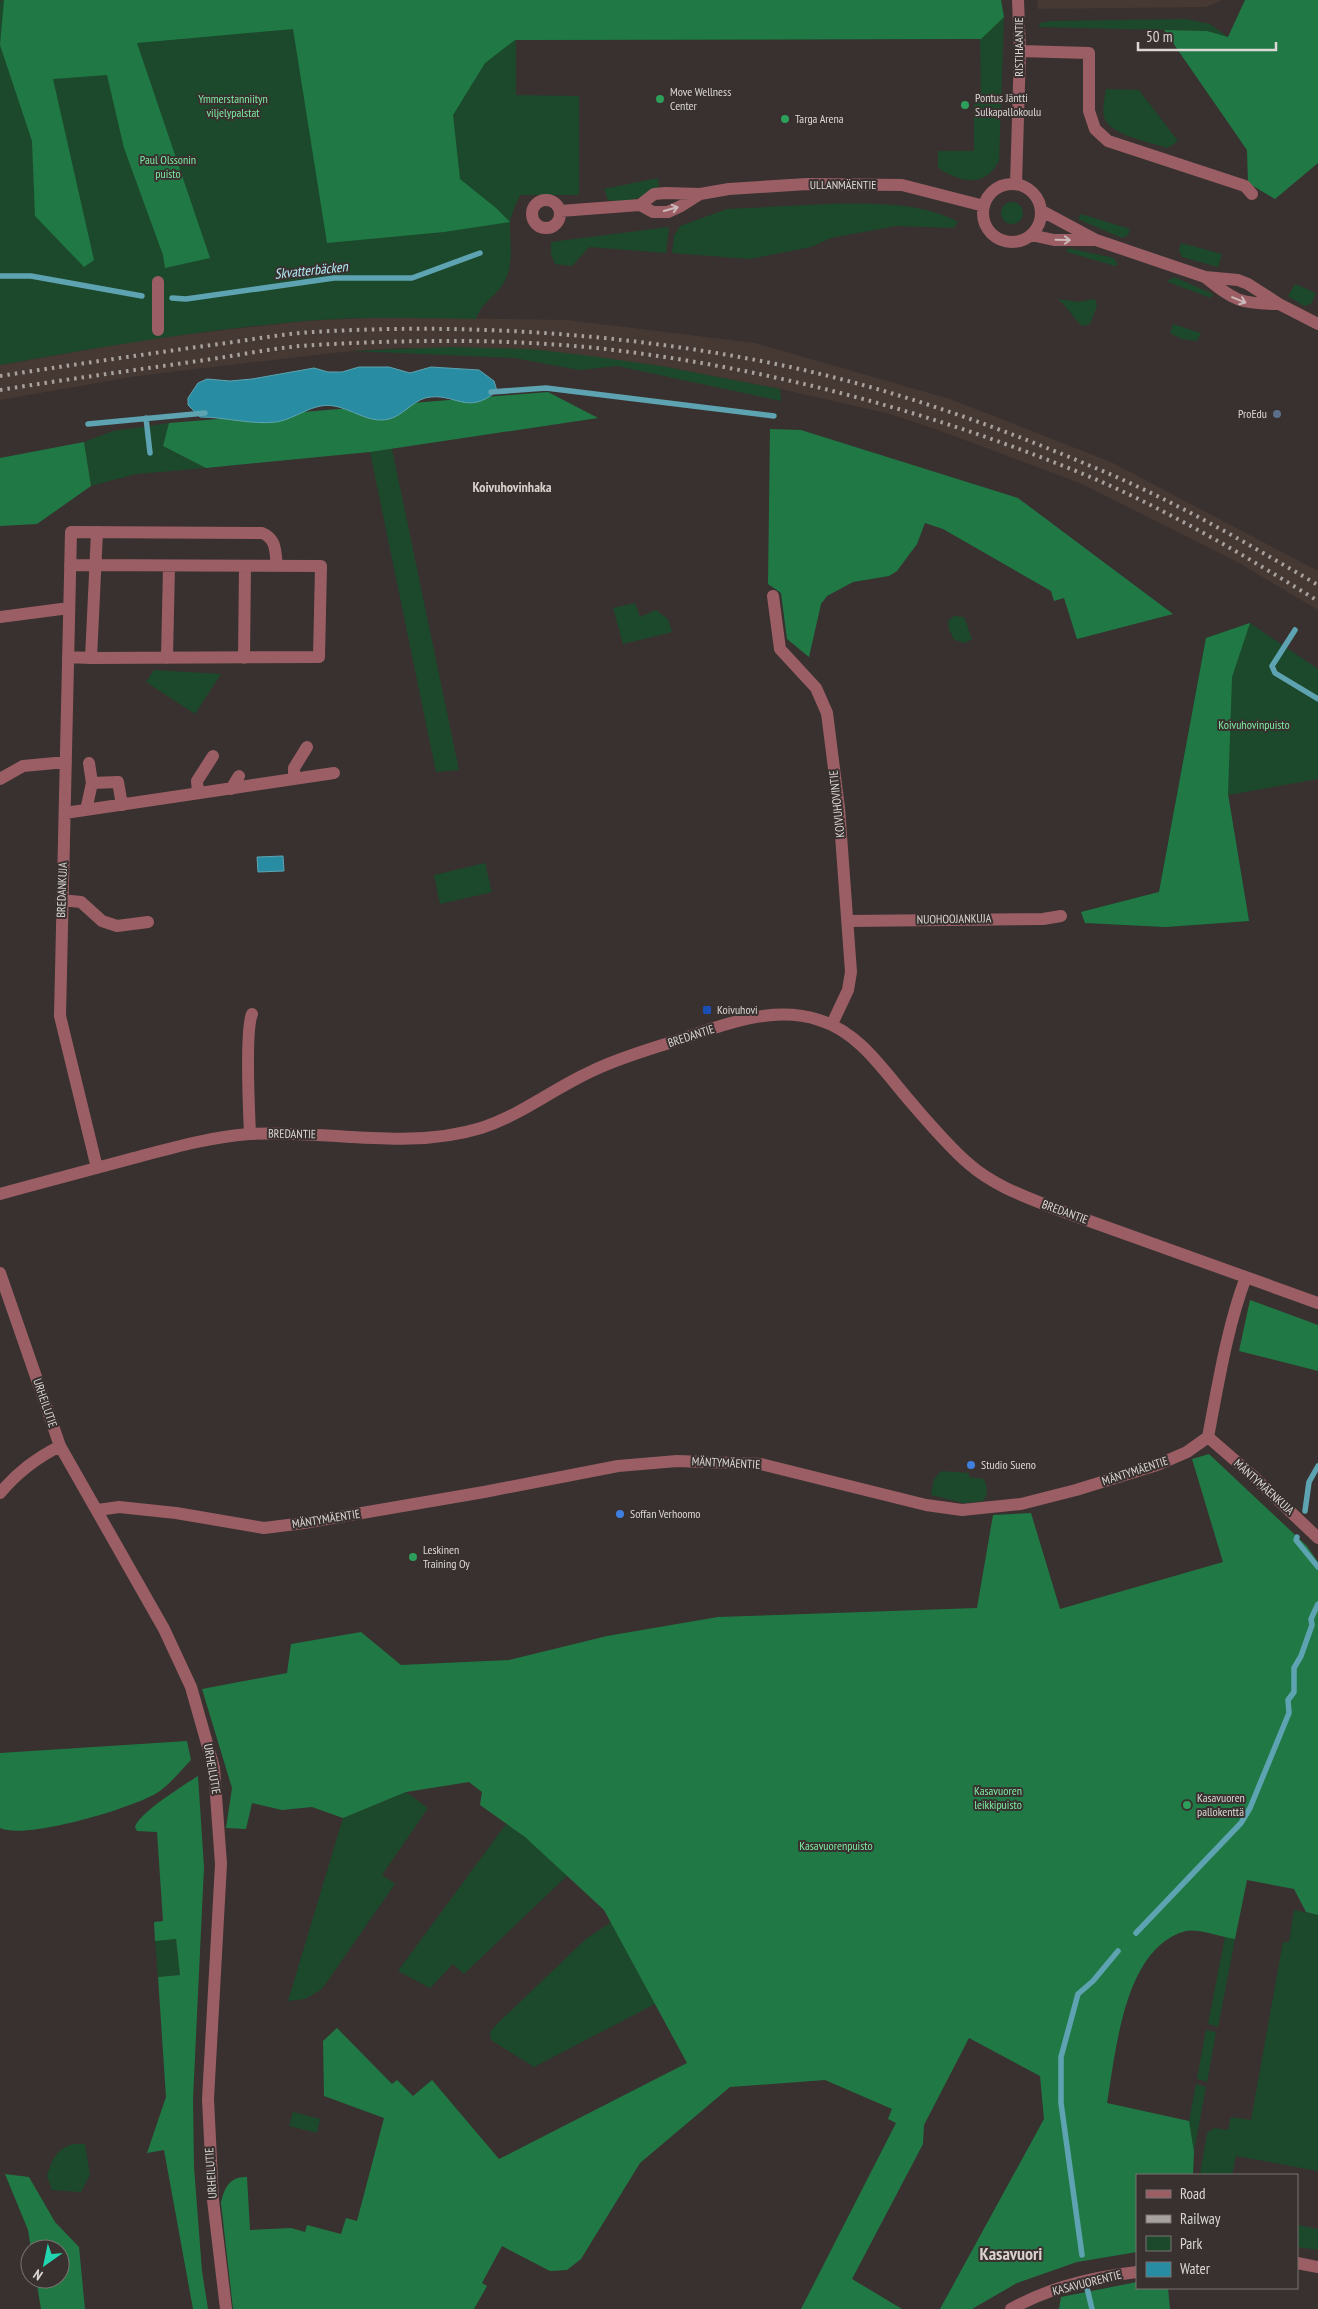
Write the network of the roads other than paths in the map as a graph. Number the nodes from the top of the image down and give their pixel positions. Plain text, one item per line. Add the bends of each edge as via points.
1 (1018, 0) edge
2 (1020, 50) junction
3 (1016, 184) junction
4 (700, 194) junction
5 (1252, 194) dead end
6 (640, 205) junction
7 (984, 206) junction
8 (560, 211) junction
9 (1042, 211) junction
10 (1032, 235) junction
11 (1096, 240) junction
12 (1205, 277) junction
13 (158, 282) dead end
14 (1279, 304) junction
15 (1318, 324) edge
16 (158, 330) dead end
17 (97, 532) junction
18 (70, 565) junction
19 (94, 566) junction
20 (169, 566) junction
21 (245, 566) junction
22 (277, 566) junction
23 (774, 596) dead end
24 (69, 608) junction
25 (0, 617) edge
26 (68, 657) junction
27 (91, 658) junction
28 (167, 658) junction
29 (244, 658) junction
30 (308, 747) dead end
31 (213, 756) dead end
32 (66, 762) junction
33 (89, 763) dead end
34 (334, 773) dead end
35 (240, 776) dead end
36 (0, 779) edge
37 (294, 779) junction
38 (92, 782) junction
39 (231, 788) junction
40 (198, 793) junction
41 (122, 805) junction
42 (86, 810) junction
43 (65, 813) junction
44 (61, 900) junction
45 (1061, 916) dead end
46 (848, 921) junction
47 (148, 922) dead end
48 (252, 1014) dead end
49 (832, 1024) junction
50 (250, 1134) junction
51 (97, 1168) junction
52 (0, 1194) edge
53 (0, 1273) edge
54 (1246, 1277) junction
55 (1318, 1303) edge
56 (1208, 1437) junction
57 (60, 1446) junction
58 (0, 1493) edge
59 (98, 1510) junction
60 (1318, 1538) edge
61 (1298, 2263) edge
62 (1318, 2268) edge
63 (1136, 2272) edge
64 (226, 2309) edge
65 (1011, 2309) edge

1 - 2 street, RISTIHAANTIE
2 - 3 street, RISTIHAANTIE
2 - 5 street via 1089,53 1089,111 1095,129 1108,140 1245,186
3 - 7 street via 1000,187
3 - 9 street via 1034,194
4 - 6 street, ULLANMÄENTIE via 654,194
6 -> 4 street, ULLANMÄENTIE via 653,212 668,212
4 - 7 street, ULLANMÄENTIE via 807,184 902,185
6 - 8 street, ULLANMÄENTIE
7 - 10 street via 985,224 996,238 1013,242
8 - 8 street, ULLANMÄENTIE via 554,203 544,200 528,218 547,228 557,222
9 - 10 street via 1040,223
9 - 11 street
10 -> 11 street via 1054,240
11 - 12 street
12 - 14 street via 1238,280 1257,288
12 -> 14 street via 1241,301
13 - 16 street
14 - 15 street
17 - 18 street, BREDANKUJA via 71,532
17 - 19 street
17 - 22 street via 262,533 275,544
18 - 19 street
18 - 24 street, BREDANKUJA
19 - 20 street
19 - 27 street
20 - 21 street
20 - 28 street
21 - 22 street
21 - 29 street
22 - 29 street via 321,566 320,657
23 - 46 street, KOIVUHOVINTIE via 780,649 816,688 827,713
24 - 25 street
24 - 26 street, BREDANKUJA
26 - 27 street
26 - 32 street, BREDANKUJA
27 - 28 street
28 - 29 street
30 - 37 street via 294,768
31 - 40 street via 197,781
32 - 36 street via 23,766
32 - 43 street, BREDANKUJA
33 - 38 street
34 - 37 street
35 - 39 street
37 - 39 street
38 - 41 street via 118,782
38 - 42 street
39 - 40 street
40 - 41 street
41 - 42 street
42 - 43 street
43 - 44 street, BREDANKUJA
44 - 47 street via 81,902 102,921 117,926
44 - 51 street, BREDANKUJA via 60,1016
45 - 46 street, NUOHOOJANKUJA via 1043,919
46 - 49 street, KOIVUHOVINTIE via 851,972 848,990
48 - 50 street via 249,1035
49 - 50 street, BREDANTIE via 816,1018 782,1014 735,1022 618,1060 588,1072 513,1115 452,1134 395,1138
49 - 54 street, BREDANTIE via 878,1061 955,1151 988,1179 1056,1209
50 - 51 street, BREDANTIE via 168,1149
51 - 52 street, BREDANTIE
53 - 57 street, URHEILUTIE
54 - 55 street, BREDANTIE
54 - 56 street
56 - 59 street, MÄNTYMÄENTIE via 1187,1452 1157,1465 1076,1490 1021,1504 962,1510 926,1505 761,1464 677,1461 618,1466 264,1528 170,1512 119,1507
56 - 60 street, MÄNTYMÄENKUJA
57 - 58 street via 18,1472
57 - 59 street, URHEILUTIE
59 - 64 street, URHEILUTIE via 192,1687 214,1768 221,1864 208,2098 213,2200
61 - 62 street
63 - 65 street, KASAVUORENTIE via 1057,2288

